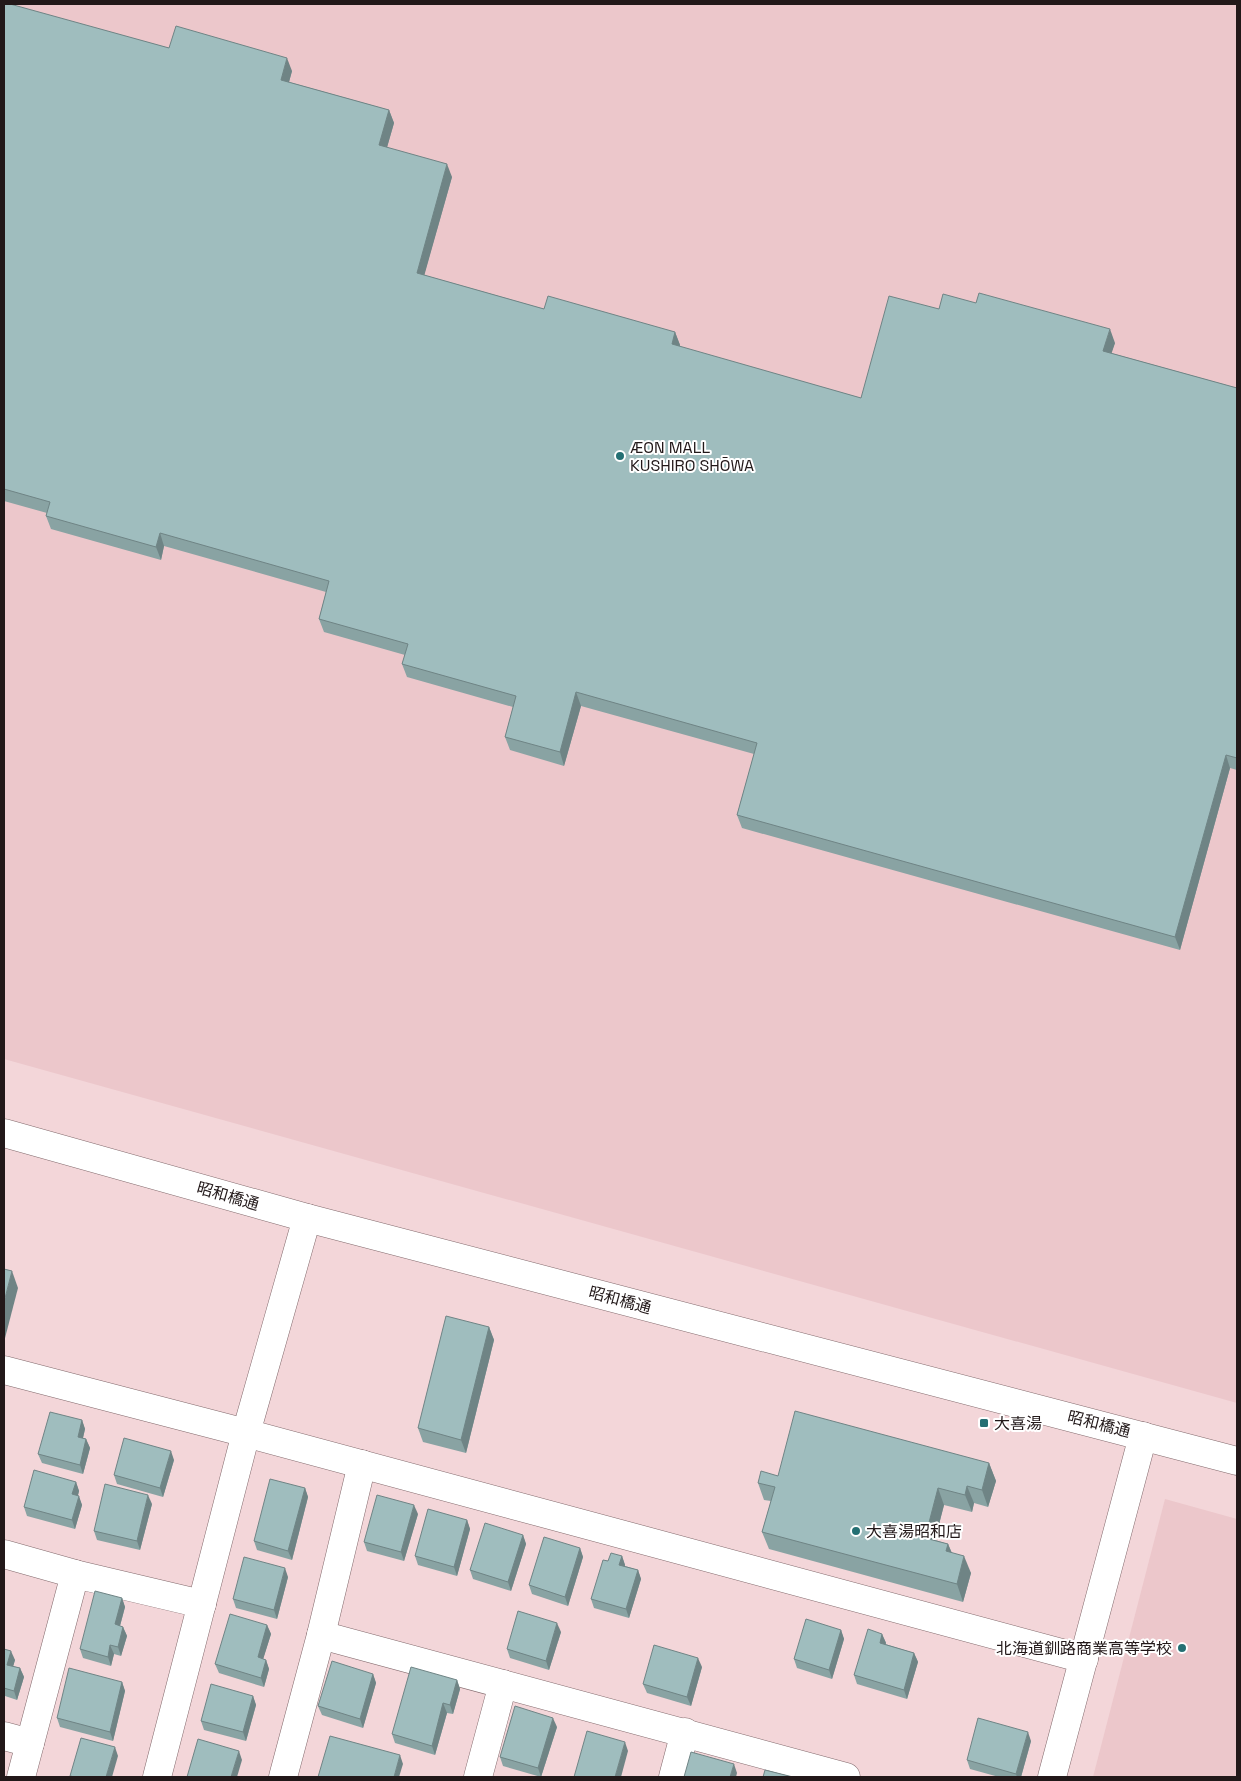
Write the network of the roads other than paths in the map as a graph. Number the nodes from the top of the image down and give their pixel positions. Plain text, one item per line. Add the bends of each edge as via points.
1 (4, 1133) edge
2 (307, 1218) junction
3 (4, 1370) edge
4 (246, 1433) junction
5 (1143, 1436) junction
6 (1237, 1461) edge
7 (362, 1464) junction
8 (4, 1554) edge
9 (76, 1574) junction
10 (202, 1604) junction
11 (321, 1635) junction
12 (1084, 1659) junction
13 (503, 1684) junction
14 (685, 1732) junction
15 (4, 1736) edge
16 (30, 1743) junction
17 (20, 1777) edge
18 (156, 1777) edge
19 (283, 1777) edge
20 (478, 1777) edge
21 (673, 1777) edge
22 (846, 1777) edge
23 (1052, 1777) edge

1 - 2 street, 昭和橋通
2 - 4 street
2 - 5 street, 昭和橋通
3 - 4 street
4 - 7 street
4 - 10 street
5 - 6 street, 昭和橋通
5 - 12 street
7 - 11 street
7 - 12 street
8 - 9 street
9 - 10 street
9 - 16 street
10 - 18 street
11 - 13 street
11 - 19 street
12 - 23 street
13 - 14 street
13 - 20 street
14 - 21 street
14 - 22 street
15 - 16 street
16 - 17 street

